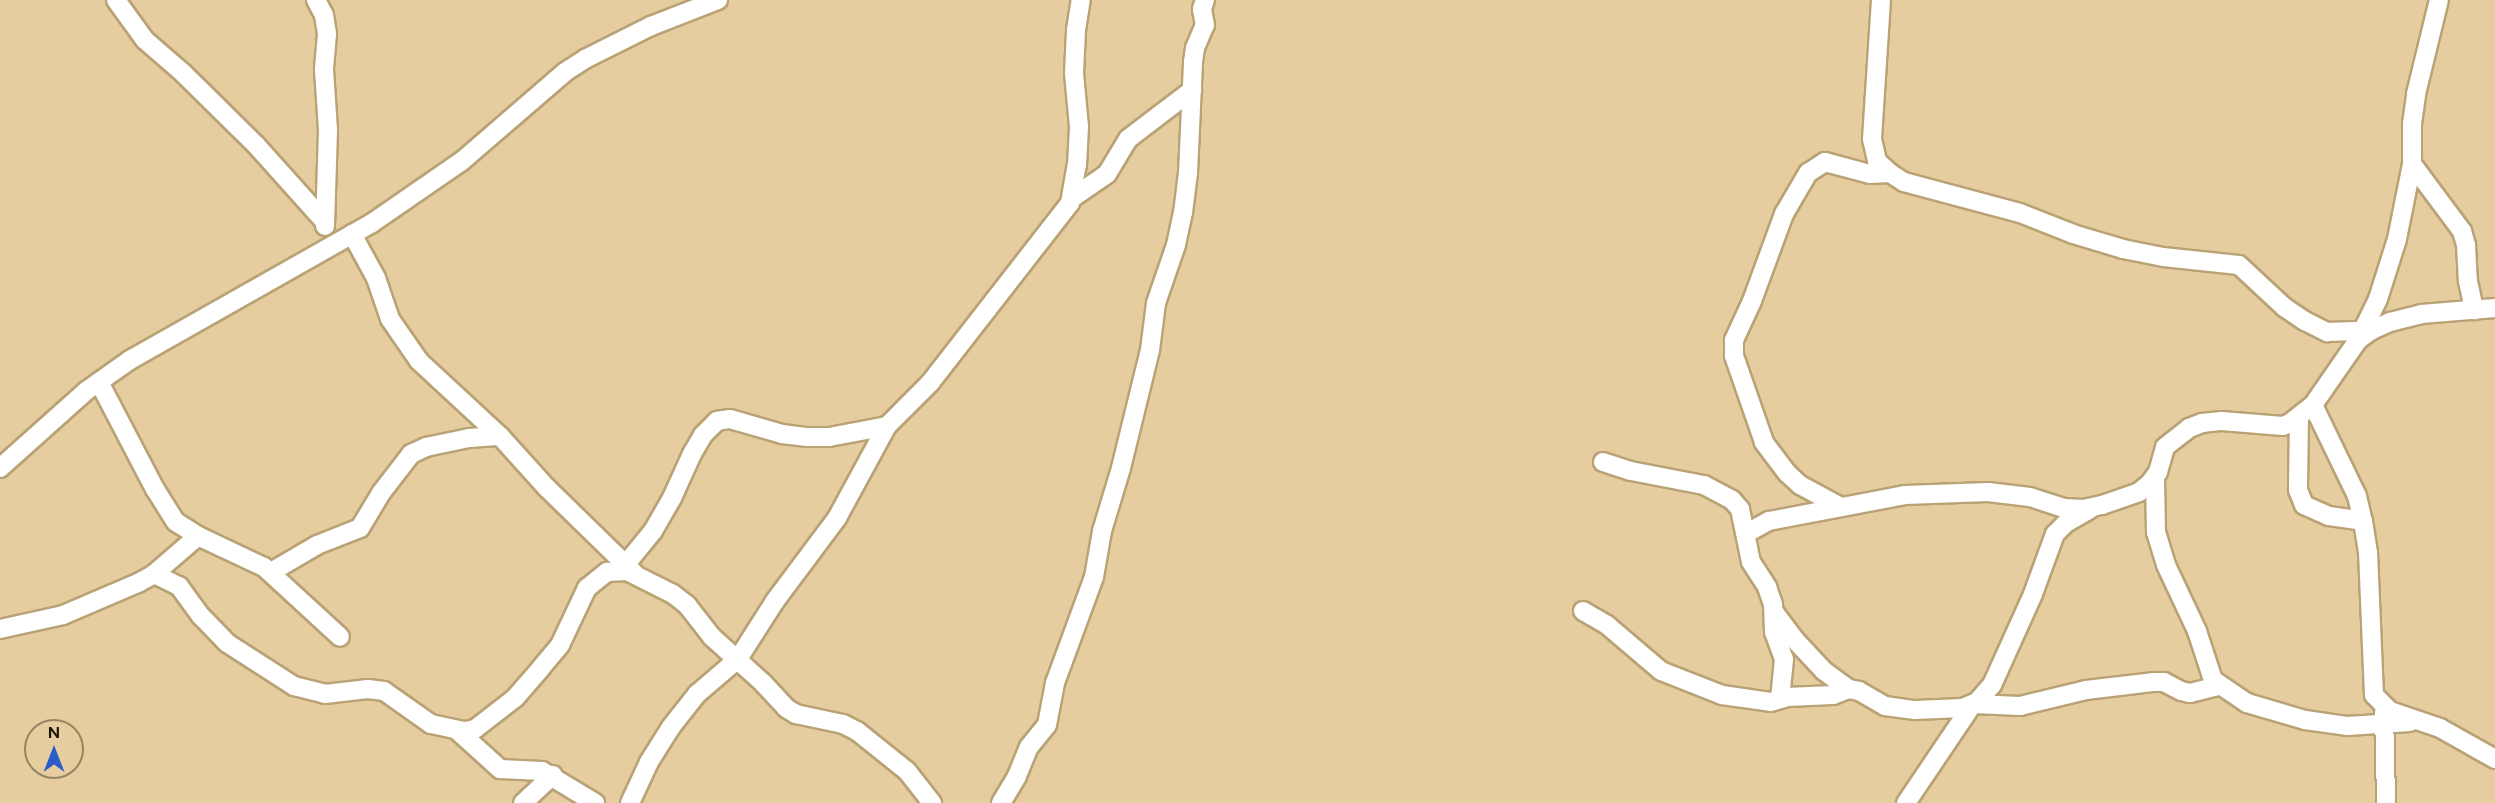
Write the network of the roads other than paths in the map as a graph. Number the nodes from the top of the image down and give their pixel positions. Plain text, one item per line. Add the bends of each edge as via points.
1 (116, 0) edge
2 (316, 0) edge
3 (718, 0) edge
4 (1081, 0) edge
5 (1205, 0) edge
6 (1881, 0) edge
7 (2439, 0) edge
8 (1191, 90) junction
9 (2412, 164) junction
10 (1890, 173) junction
11 (1072, 198) junction
12 (325, 222) junction
13 (352, 234) junction
14 (320, 252) junction
15 (2495, 308) edge
16 (2474, 309) junction
17 (2360, 335) junction
18 (99, 382) junction
19 (2306, 410) junction
20 (886, 426) junction
21 (500, 436) junction
22 (1603, 462) dead end
23 (0, 468) edge
24 (2155, 477) junction
25 (1839, 506) junction
26 (2094, 506) junction
27 (2363, 521) junction
28 (1747, 533) junction
29 (198, 536) junction
30 (631, 570) junction
31 (154, 573) junction
32 (271, 573) junction
33 (1583, 611) dead end
34 (1774, 612) junction
35 (0, 629) edge
36 (340, 637) dead end
37 (738, 659) junction
38 (2219, 686) junction
39 (1849, 689) junction
40 (1780, 699) junction
41 (1973, 704) junction
42 (2384, 715) junction
43 (458, 731) junction
44 (2491, 750) edge
45 (553, 775) junction
46 (523, 803) edge
47 (595, 803) edge
48 (630, 803) edge
49 (932, 803) edge
50 (1001, 803) edge
51 (1906, 803) edge
52 (2386, 803) edge

1 - 12 street via 145,40 256,145
2 - 12 street via 327,34
3 - 13 street via 651,26 585,59 462,161
4 - 11 street via 1074,73 1078,137
5 - 8 street
6 - 10 street via 1872,139 1877,161
7 - 9 street via 2416,94
8 - 11 street via 1128,139 1107,174
8 - 50 street via 1183,213 1155,303 1149,350 1102,531 1094,577 1055,683 1047,725 1029,747
9 - 16 street via 2462,231
9 - 17 street via 2387,275
10 - 17 street via 1904,182 2020,213 2123,249 2239,265 2305,321 2327,332
10 - 25 street via 1870,174 1825,162 1808,173 1784,214 1734,340 1734,356 1764,442 1794,479
11 - 20 street via 930,383
12 - 14 street
13 - 14 street
13 - 21 street via 376,278 390,319 419,361
14 - 18 street via 130,360
15 - 16 street
16 - 17 street via 2421,314
17 - 19 street
18 - 23 street
18 - 29 street via 168,510 176,522
19 - 24 street via 2283,426 2222,421 2189,428 2165,447
19 - 27 street via 2357,496
19 - 27 street via 2298,489 2304,505 2329,516
20 - 30 street via 808,437 730,419 717,421 697,444
20 - 37 street via 849,500
21 - 30 street
21 - 32 street via 469,438 411,454 360,528 317,545
22 - 28 street via 1716,490 1740,509
24 - 26 street via 2139,492
24 - 38 street via 2154,522 2160,548 2197,631 2213,680
25 - 26 street via 1905,495 1988,492 2030,496 2064,508
25 - 28 street via 1769,521
26 - 41 street via 2055,534 1992,685
27 - 42 street via 2368,552 2372,688
28 - 34 street via 1751,562 1770,594
29 - 31 street
29 - 32 street
30 - 37 street via 687,605 712,637
30 - 43 street via 599,576 587,588 560,645 515,698 475,729
31 - 35 street via 63,615
31 - 43 street via 179,586 227,643 294,686 325,694 384,691 418,717
32 - 36 street
33 - 40 street via 1607,625 1661,671 1722,695 1761,702
34 - 39 street via 1810,657
34 - 40 street via 1774,632 1784,660
37 - 48 street via 697,694 671,727
37 - 49 street via 786,708 857,731 907,771
38 - 41 street via 2190,693 2164,682 2153,682 2086,690 2020,706
38 - 42 street via 2247,703 2305,720 2347,726
39 - 40 street via 1833,695
39 - 41 street via 1885,706 1945,710
41 - 51 street
42 - 44 street via 2440,728
42 - 52 street
43 - 45 street via 500,769 535,769
45 - 46 street
45 - 47 street

